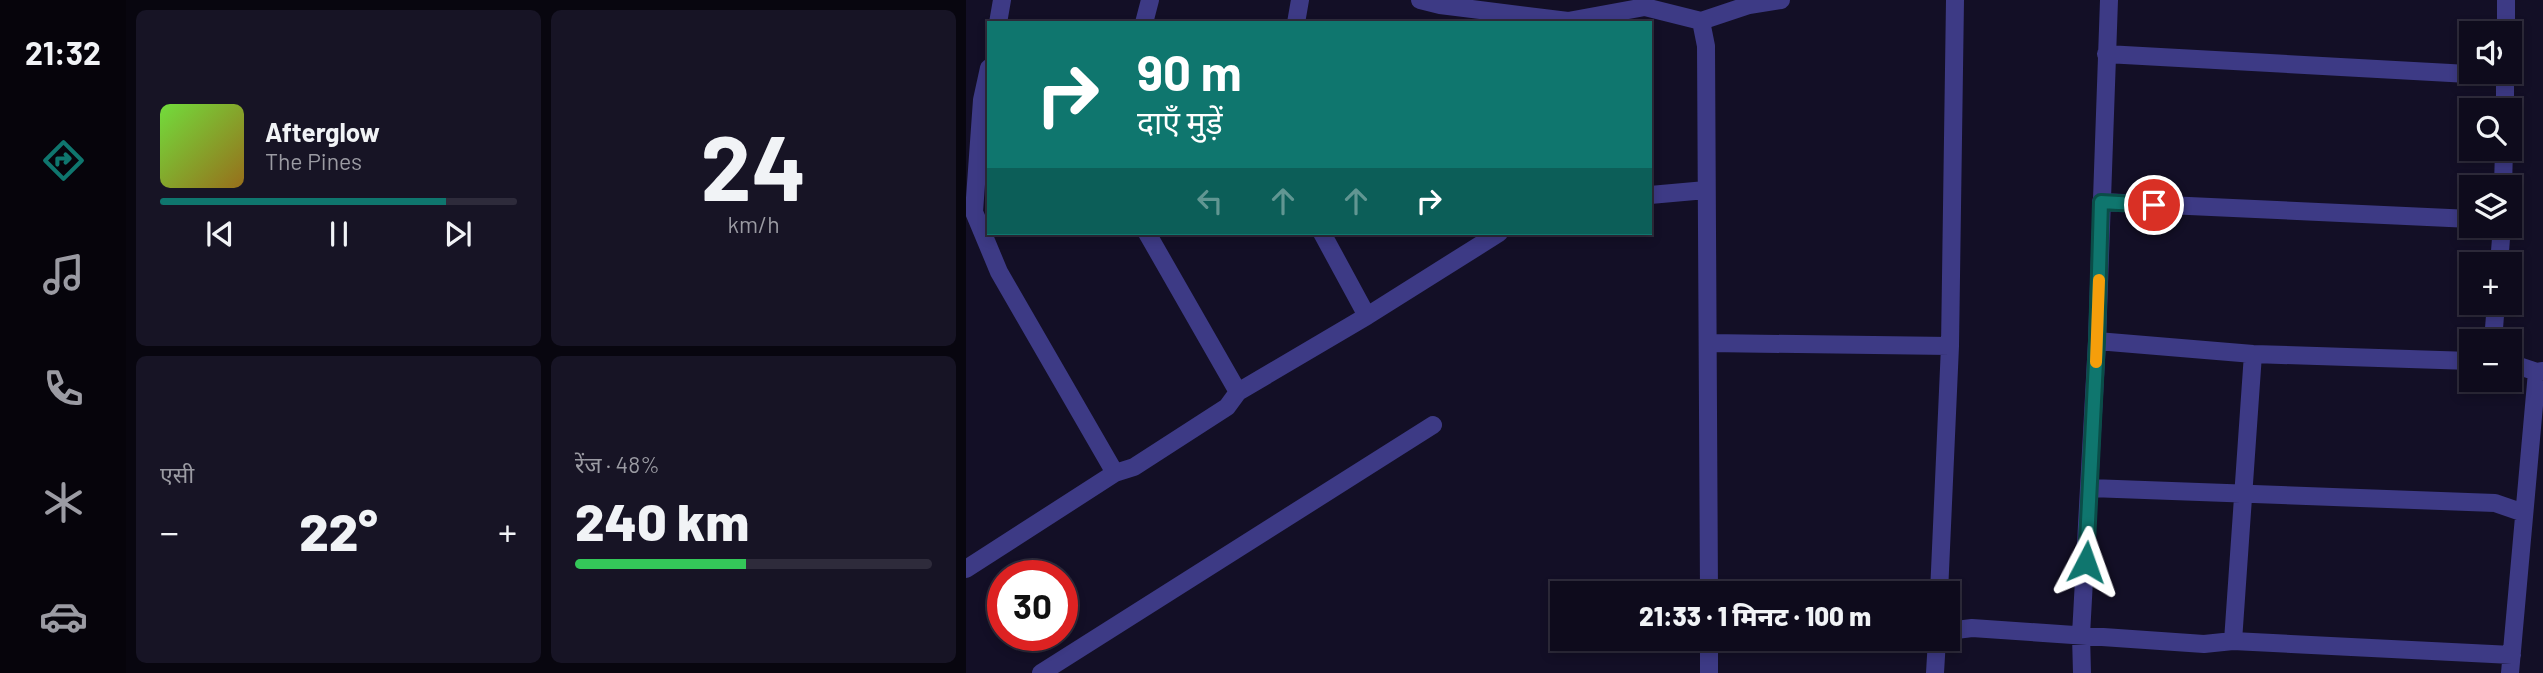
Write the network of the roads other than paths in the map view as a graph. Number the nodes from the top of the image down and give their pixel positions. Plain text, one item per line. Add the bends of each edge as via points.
1 (1002, 0) edge
2 (1150, 0) edge
3 (1300, 0) edge
4 (1420, 0) edge
5 (1781, 0) edge
6 (1955, 0) edge
7 (2109, 0) edge
8 (2506, 0) edge
9 (1439, 9) edge
10 (998, 21) edge
11 (1145, 21) edge
12 (1296, 21) edge
13 (1701, 21) junction
14 (2506, 21) edge
15 (2106, 54) junction
16 (2459, 72) edge
17 (987, 74) edge
18 (979, 99) edge
19 (1706, 190) junction
20 (1652, 195) edge
21 (2101, 202) junction
22 (2459, 218) edge
23 (1148, 235) edge
24 (1323, 235) edge
25 (1491, 235) edge
26 (1367, 316) junction
27 (2097, 341) junction
28 (1708, 343) junction
29 (1950, 346) junction
30 (2253, 354) junction
31 (2459, 361) edge
32 (2522, 367) edge
33 (2540, 372) edge
34 (1238, 392) junction
35 (1433, 425) dead end
36 (1115, 473) junction
37 (2090, 488) junction
38 (2244, 494) junction
39 (2524, 513) junction
40 (966, 569) edge
41 (1709, 581) edge
42 (1940, 581) edge
43 (1960, 630) edge
44 (2081, 635) junction
45 (2233, 641) junction
46 (1709, 651) edge
47 (1936, 651) edge
48 (2511, 664) edge
49 (1041, 673) edge
50 (1709, 673) edge
51 (1935, 673) edge
52 (2082, 673) edge

1 - 10 street
2 - 11 street
3 - 12 street
4 - 9 street
5 - 13 street
6 - 29 street
7 - 15 street
8 - 14 street
9 - 13 street via 1568,21 1645,7
13 - 19 street via 1706,46
15 - 16 street
15 - 21 street
17 - 18 street
18 - 36 street via 974,212 999,272
19 - 20 street
19 - 28 street
21 - 22 street
21 - 27 street
23 - 34 street
24 - 26 street
25 - 26 street
26 - 34 street
27 - 30 street
27 - 37 street
28 - 29 street
28 - 41 street
29 - 42 street
30 - 31 street
30 - 38 street
32 - 33 street
33 - 39 street
34 - 36 street via 1227,407 1134,467
35 - 49 street
36 - 40 street
37 - 38 street
37 - 44 street
38 - 39 street via 2495,503
38 - 45 street
39 - 48 street
43 - 44 street
44 - 45 street via 2204,644
44 - 52 street
45 - 48 street
46 - 50 street
47 - 51 street

